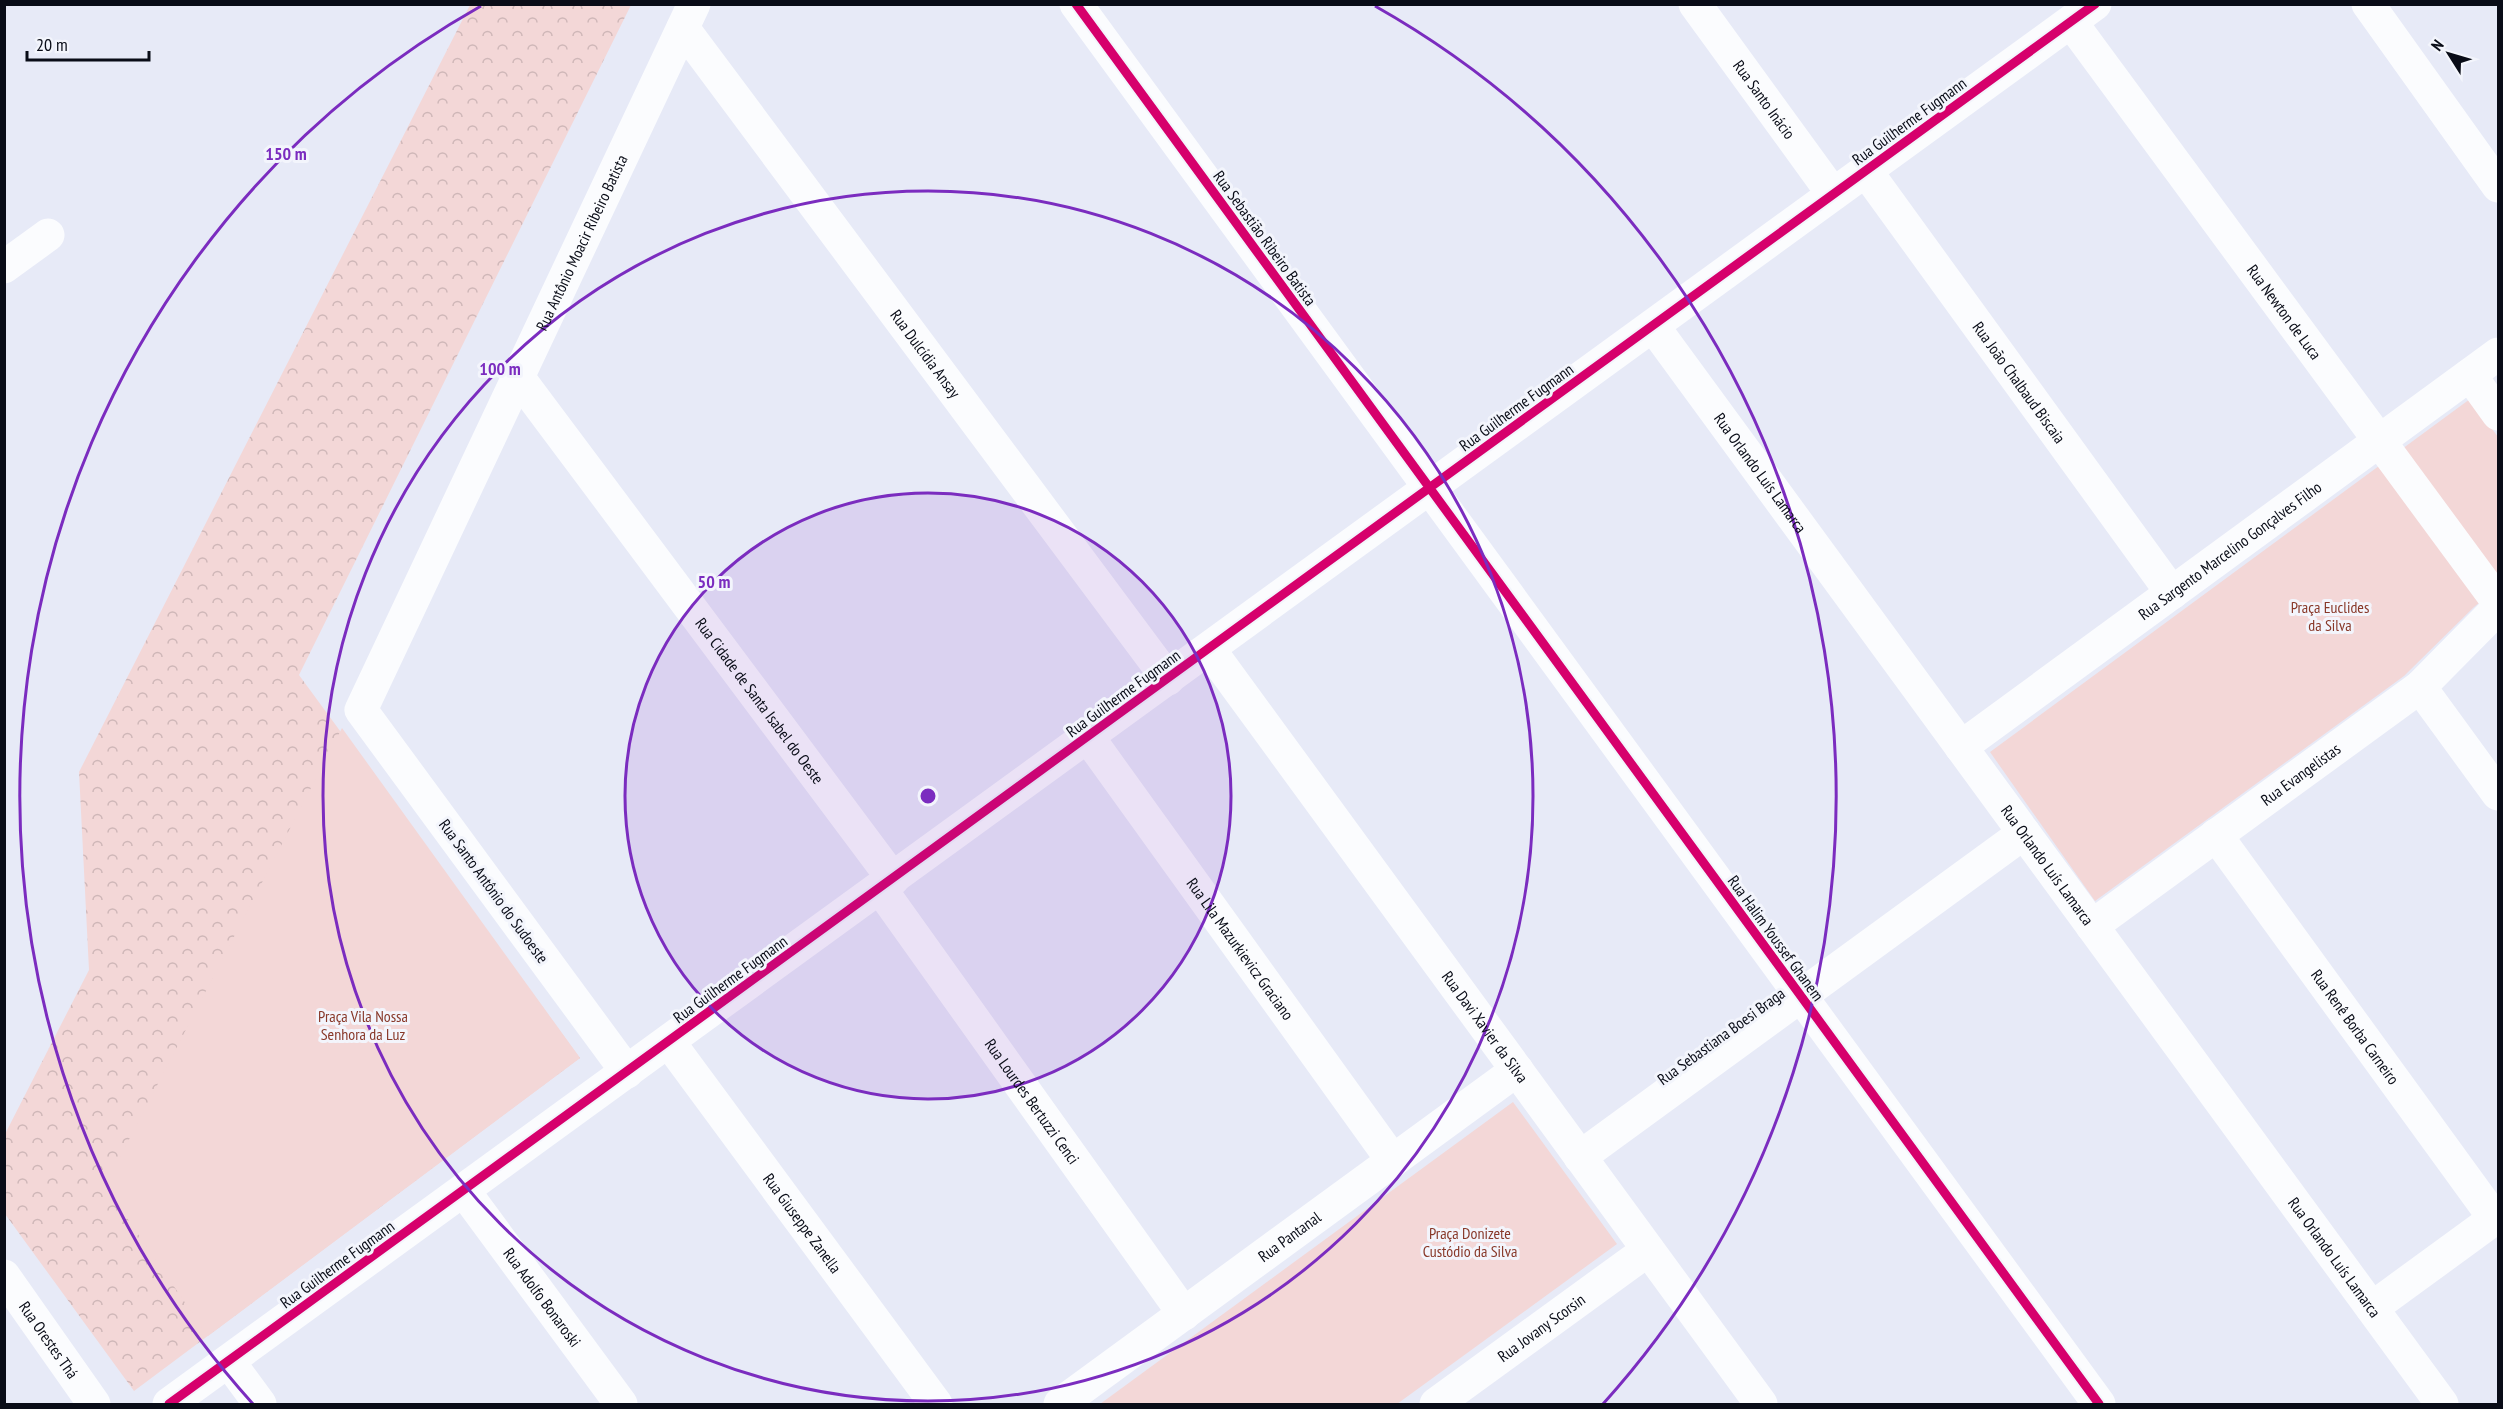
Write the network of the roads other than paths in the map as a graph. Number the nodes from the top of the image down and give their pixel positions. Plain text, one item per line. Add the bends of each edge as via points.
1 (1076, 4) edge
2 (1695, 4) edge
3 (2368, 4) edge
4 (2083, 13) edge
5 (689, 16) edge
6 (1866, 171) junction
7 (2499, 186) edge
8 (1833, 194) junction
9 (48, 236) dead end
10 (4, 267) edge
11 (1653, 326) junction
12 (2499, 354) edge
13 (2470, 375) junction
14 (518, 377) junction
15 (2499, 414) edge
16 (2380, 440) junction
17 (1429, 489) junction
18 (2172, 593) junction
19 (2499, 602) edge
20 (2499, 608) edge
21 (1209, 649) junction
22 (1168, 679) junction
23 (2420, 687) junction
24 (361, 710) joint
25 (1088, 736) junction
26 (1961, 747) junction
27 (2499, 794) edge
28 (2024, 833) junction
29 (2216, 835) junction
30 (887, 883) junction
31 (2092, 926) junction
32 (1800, 997) junction
33 (669, 1042) junction
34 (1517, 1070) junction
35 (627, 1072) junction
36 (1580, 1156) junction
37 (1394, 1161) junction
38 (464, 1191) junction
39 (2497, 1218) edge
40 (1648, 1250) junction
41 (4, 1276) edge
42 (2372, 1308) junction
43 (1185, 1314) junction
44 (229, 1362) junction
45 (1074, 1400) edge
46 (94, 1404) edge
47 (169, 1404) edge
48 (260, 1404) edge
49 (621, 1404) edge
50 (936, 1404) edge
51 (1436, 1404) edge
52 (1761, 1404) edge
53 (2099, 1404) edge
54 (2442, 1404) edge

1 - 17 street, Rua Sebastião Ribeiro Batista
2 - 8 street, Rua Santo Inácio
3 - 7 street
4 - 6 street, Rua Guilherme Fugmann
4 - 16 street, Rua Newton de Luca
5 - 14 street, Rua Antônio Moacir Ribeiro Batista
5 - 22 street, Rua Dulcídia Ansay
6 - 8 street, Rua Guilherme Fugmann
6 - 18 street, Rua João Chalbaud Biscaia
8 - 11 street, Rua Guilherme Fugmann
9 - 10 street
11 - 17 street, Rua Guilherme Fugmann
11 - 26 street, Rua Orlando Luís Lamarca
12 - 13 street, Rua Sargento Marcelino Gonçalves Filho
13 - 15 street
13 - 16 street, Rua Sargento Marcelino Gonçalves Filho
14 - 24 street, Rua Antônio Moacir Ribeiro Batista
14 - 30 street, Rua Cidade de Santa Isabel do Oeste
16 - 18 street, Rua Sargento Marcelino Gonçalves Filho
16 - 19 street, Rua Newton de Luca
17 - 21 street, Rua Guilherme Fugmann
17 - 32 street, Rua Halim Youssef Ghanem
18 - 26 street, Rua Sargento Marcelino Gonçalves Filho
20 - 23 street, Rua Evangelistas
21 - 22 street, Rua Guilherme Fugmann
21 - 34 street, Rua Davi Xavier da Silva
22 - 25 street, Rua Guilherme Fugmann
23 - 27 street
23 - 29 street, Rua Evangelistas
24 - 35 street, Rua Santo Antônio do Sudoeste
25 - 30 street, Rua Guilherme Fugmann
25 - 37 street, Rua Lila Mazurkievicz Graciano
26 - 28 street, Rua Orlando Luís Lamarca
28 - 31 street, Rua Orlando Luís Lamarca
28 - 32 street, Rua Sebastiana Boesi Braga
29 - 31 street, Rua Evangelistas
29 - 39 street, Rua Renê Borba Carneiro
30 - 33 street, Rua Guilherme Fugmann
30 - 43 street, Rua Lourdes Bertuzzi Cenci
31 - 42 street, Rua Orlando Luís Lamarca
32 - 36 street, Rua Sebastiana Boesi Braga
32 - 53 street, Rua Halim Youssef Ghanem
33 - 35 street, Rua Guilherme Fugmann
33 - 50 street, Rua Giuseppe Zanella
34 - 36 street, Rua Davi Xavier da Silva
34 - 37 street, Rua Pantanal
35 - 38 street, Rua Guilherme Fugmann
36 - 40 street, Rua Davi Xavier da Silva
37 - 43 street, Rua Pantanal
38 - 44 street, Rua Guilherme Fugmann
38 - 49 street, Rua Adolfo Bonaroski
39 - 42 street
40 - 51 street, Rua Jovany Scorsin
40 - 52 street, Rua Davi Xavier da Silva
41 - 46 street, Rua Orestes Thá
42 - 54 street, Rua Orlando Luís Lamarca
43 - 45 street, Rua Pantanal
44 - 47 street, Rua Guilherme Fugmann
44 - 48 street

